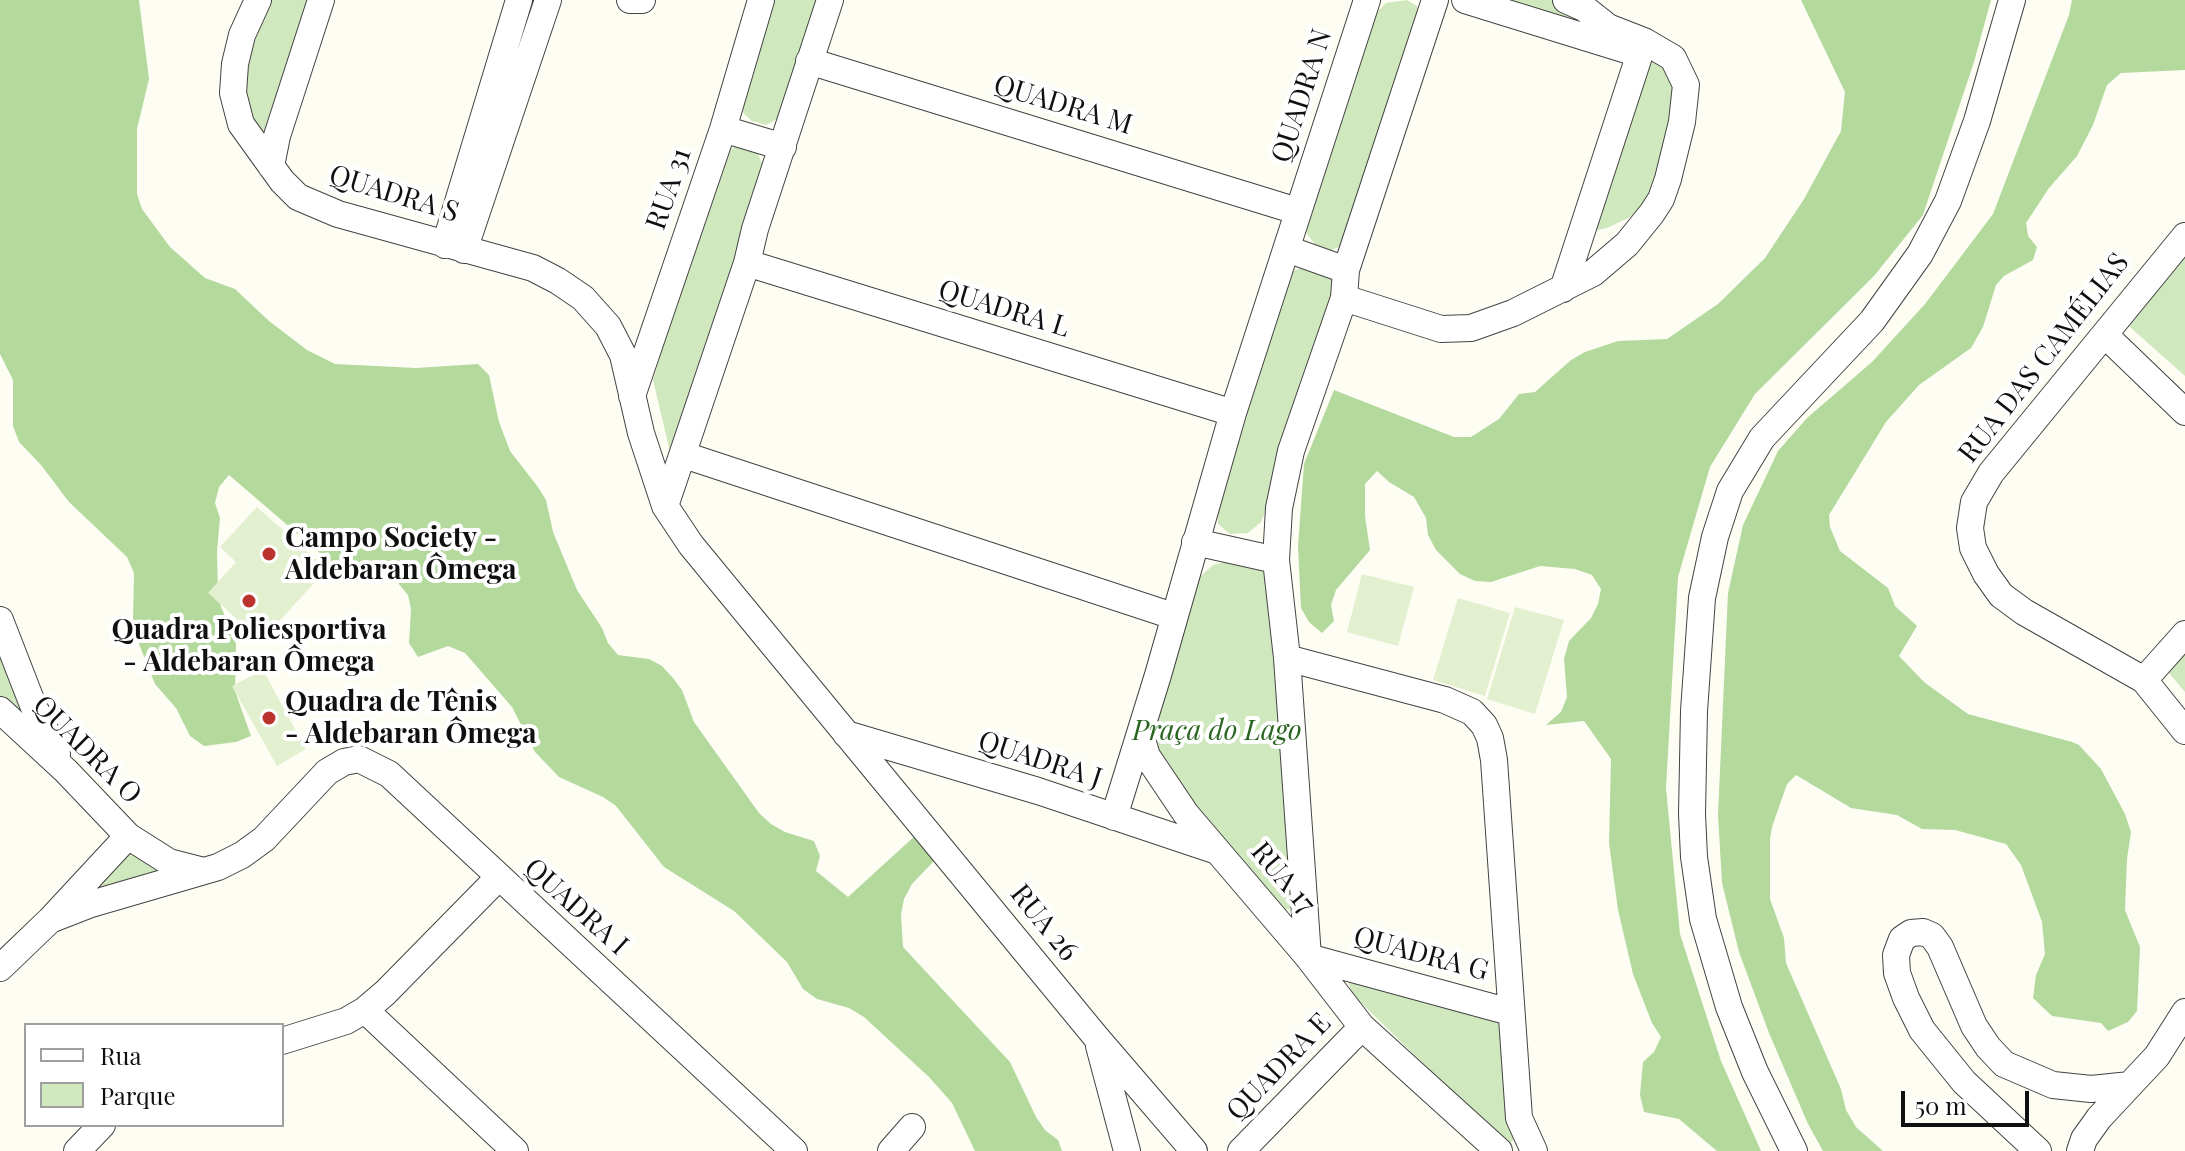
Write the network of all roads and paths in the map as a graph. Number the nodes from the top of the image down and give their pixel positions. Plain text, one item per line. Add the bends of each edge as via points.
1 (258, 0) edge
2 (321, 0) edge
3 (519, 0) edge
4 (548, 0) edge
5 (630, 0) edge
6 (642, 0) edge
7 (761, 0) edge
8 (830, 0) edge
9 (1367, 0) edge
10 (1435, 0) edge
11 (1465, 0) edge
12 (1566, 0) edge
13 (2012, 0) edge
14 (1641, 48) junction
15 (809, 61) junction
16 (723, 129) junction
17 (783, 147) junction
18 (271, 166) junction
19 (1297, 211) junction
20 (2185, 236) edge
21 (455, 247) junction
22 (1287, 249) junction
23 (747, 263) junction
24 (1346, 270) junction
25 (1563, 289) junction
26 (1344, 298) junction
27 (2105, 335) junction
28 (632, 396) junction
29 (2185, 412) edge
30 (1233, 413) junction
31 (684, 455) junction
32 (665, 506) junction
33 (1195, 542) junction
34 (1276, 560) junction
35 (1173, 616) junction
36 (0, 620) edge
37 (2185, 634) edge
38 (1287, 658) junction
39 (2144, 680) junction
40 (0, 710) edge
41 (2185, 731) edge
42 (846, 733) junction
43 (1140, 733) junction
44 (66, 771) junction
45 (1114, 817) junction
46 (128, 836) junction
47 (1220, 852) junction
48 (204, 871) junction
49 (498, 878) junction
50 (50, 920) junction
51 (1308, 957) junction
52 (0, 968) edge
53 (365, 1010) junction
54 (1510, 1012) junction
55 (2185, 1012) edge
56 (1362, 1027) junction
57 (1096, 1037) junction
58 (284, 1040) edge
59 (2130, 1085) junction
60 (100, 1127) edge
61 (912, 1127) dead end
62 (487, 1141) edge
63 (77, 1151) edge
64 (515, 1151) edge
65 (794, 1151) edge
66 (891, 1151) edge
67 (1127, 1151) edge
68 (1194, 1151) edge
69 (1241, 1151) edge
70 (1499, 1151) edge
71 (1534, 1151) edge
72 (1794, 1151) edge
73 (2038, 1151) edge
74 (2080, 1151) edge

1 - 18 street via 242,35 233,93 241,124
2 - 18 street
3 - 21 street
4 - 21 street
5 - 6 street
7 - 16 street, RUA 31
8 - 15 street
9 - 19 street, QUADRA N
10 - 24 street
11 - 14 street
12 - 14 street
13 - 72 street via 1948,201 1920,254 1872,321 1762,438 1730,491 1702,598 1692,814 1703,919 1734,1020
14 - 25 street
14 - 25 street via 1673,58 1686,85 1682,122 1661,199 1627,244 1593,273
15 - 17 street
15 - 19 street, QUADRA M
16 - 17 street
16 - 28 street, RUA 31
17 - 23 street
18 - 21 street, QUADRA S via 298,197 338,214
19 - 22 street
20 - 27 street, RUA DAS CAMÉLIAS
21 - 28 street via 533,268 583,298 608,326 623,355
22 - 24 street
22 - 30 street
23 - 30 street, QUADRA L
23 - 31 street
24 - 26 street
25 - 26 street via 1471,328 1441,329
26 - 34 street via 1291,451 1279,508
27 - 29 street
27 - 39 street, RUA DAS CAMÉLIAS via 1991,473 1974,502 1970,528 1973,548 2001,595
28 - 32 street
30 - 33 street
31 - 32 street
31 - 35 street
32 - 42 street
33 - 34 street
33 - 35 street
34 - 38 street
35 - 43 street, QUADRA J
36 - 44 street
37 - 39 street
38 - 51 street
38 - 54 street, QUADRA G via 1445,700 1472,712 1484,725 1494,760
39 - 41 street
40 - 44 street, QUADRA O
42 - 45 street, QUADRA J
42 - 57 street, RUA 26
43 - 45 street, QUADRA J
43 - 47 street, RUA 17 via 1147,756 1186,814
44 - 46 street, QUADRA O
45 - 47 street
46 - 48 street via 169,862
46 - 50 street
47 - 51 street, RUA 17
48 - 49 street via 242,855 327,772 359,759 389,774
48 - 50 street
49 - 53 street, QUADRA I
49 - 65 street, QUADRA I
50 - 52 street
51 - 54 street, QUADRA G
51 - 56 street, RUA 17
53 - 58 street
53 - 62 street
54 - 71 street via 1519,1118
55 - 59 street via 2157,1056
56 - 69 street, QUADRA E
56 - 70 street, RUA 17
57 - 67 street
57 - 68 street, RUA 26
59 - 73 street via 2053,1085 2004,1064 1974,1026 1932,936 1911,933 1902,939 1897,973 1922,1030 1964,1082
59 - 74 street via 2099,1118
60 - 63 street
61 - 66 street
62 - 64 street

